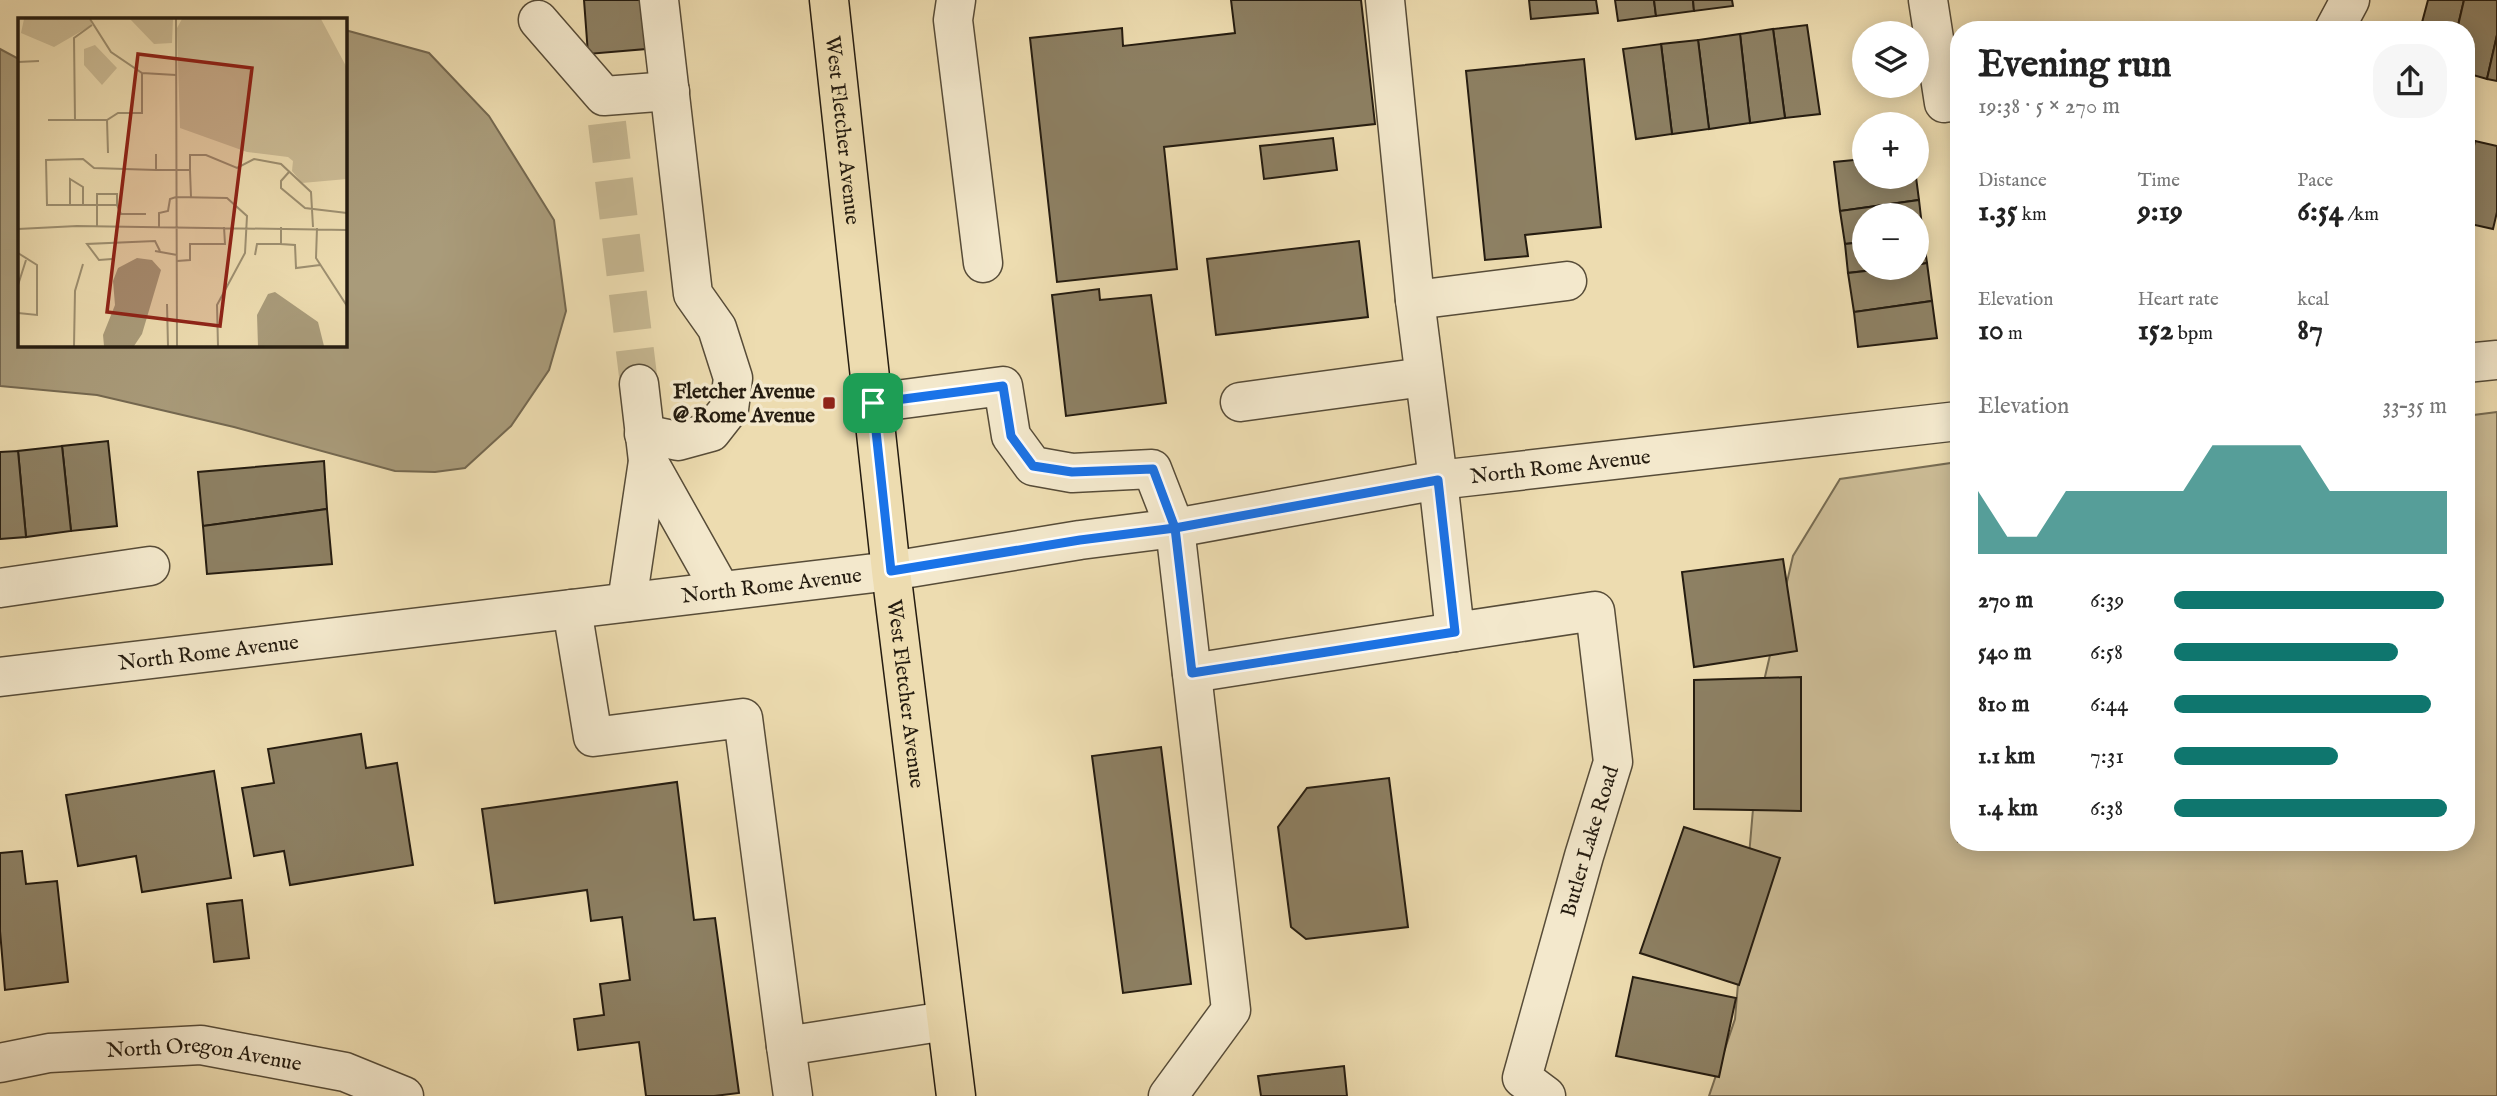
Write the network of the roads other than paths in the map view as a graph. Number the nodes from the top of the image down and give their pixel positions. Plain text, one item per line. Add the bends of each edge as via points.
1 (659, 0) edge
2 (829, 0) edge
3 (956, 0) edge
4 (1385, 0) edge
5 (1928, 0) edge
6 (2350, 0) edge
7 (538, 20) dead end
8 (2339, 21) edge
9 (670, 91) junction
10 (1950, 102) edge
11 (983, 263) dead end
12 (1567, 281) dead end
13 (1415, 300) junction
14 (2497, 360) edge
15 (2475, 362) edge
16 (1424, 377) junction
17 (639, 384) tunnel mouth
18 (1240, 402) dead end
19 (873, 403) junction
20 (1950, 422) edge
21 (646, 448) junction
22 (1438, 480) junction
23 (1175, 528) junction
24 (150, 566) dead end
25 (891, 571) junction
26 (0, 588) edge
27 (722, 592) junction
28 (628, 602) junction
29 (572, 608) junction
30 (1455, 632) junction
31 (1192, 673) junction
32 (0, 677) edge
33 (946, 1021) junction
34 (786, 1046) junction
35 (0, 1063) edge
36 (404, 1096) edge
37 (793, 1096) edge
38 (956, 1096) edge
39 (1168, 1096) edge
40 (1546, 1096) edge

1 - 9 street
2 - 19 main road, West Fletcher Avenue
3 - 11 street via 953,20
4 - 13 street
5 - 10 street via 1944,103
6 - 8 street
7 - 9 street via 605,110
9 - 21 street via 694,294 717,328 733,379 729,409 711,432
12 - 13 street
13 - 16 street
14 - 15 street
16 - 18 street
16 - 22 street
17 - 21 street
19 - 23 street via 1003,386 1011,436 1033,466 1072,472 1153,469
19 - 25 main road, West Fletcher Avenue
20 - 22 street, North Rome Avenue
21 - 27 street
21 - 28 street
22 - 23 street, North Rome Avenue
22 - 30 street
23 - 25 street, North Rome Avenue
23 - 31 street
24 - 26 street
25 - 27 street, North Rome Avenue
25 - 33 main road, West Fletcher Avenue
27 - 28 street, North Rome Avenue
28 - 29 street, North Rome Avenue
29 - 32 street, North Rome Avenue
29 - 34 street via 593,737 743,718
30 - 31 street
30 - 40 street, Butler Lake Road via 1595,611 1613,762 1522,1078
31 - 39 street via 1231,1010
33 - 34 street
33 - 38 main road, West Fletcher Avenue
34 - 37 street
35 - 36 street, North Oregon Avenue via 49,1053 201,1045 345,1072

